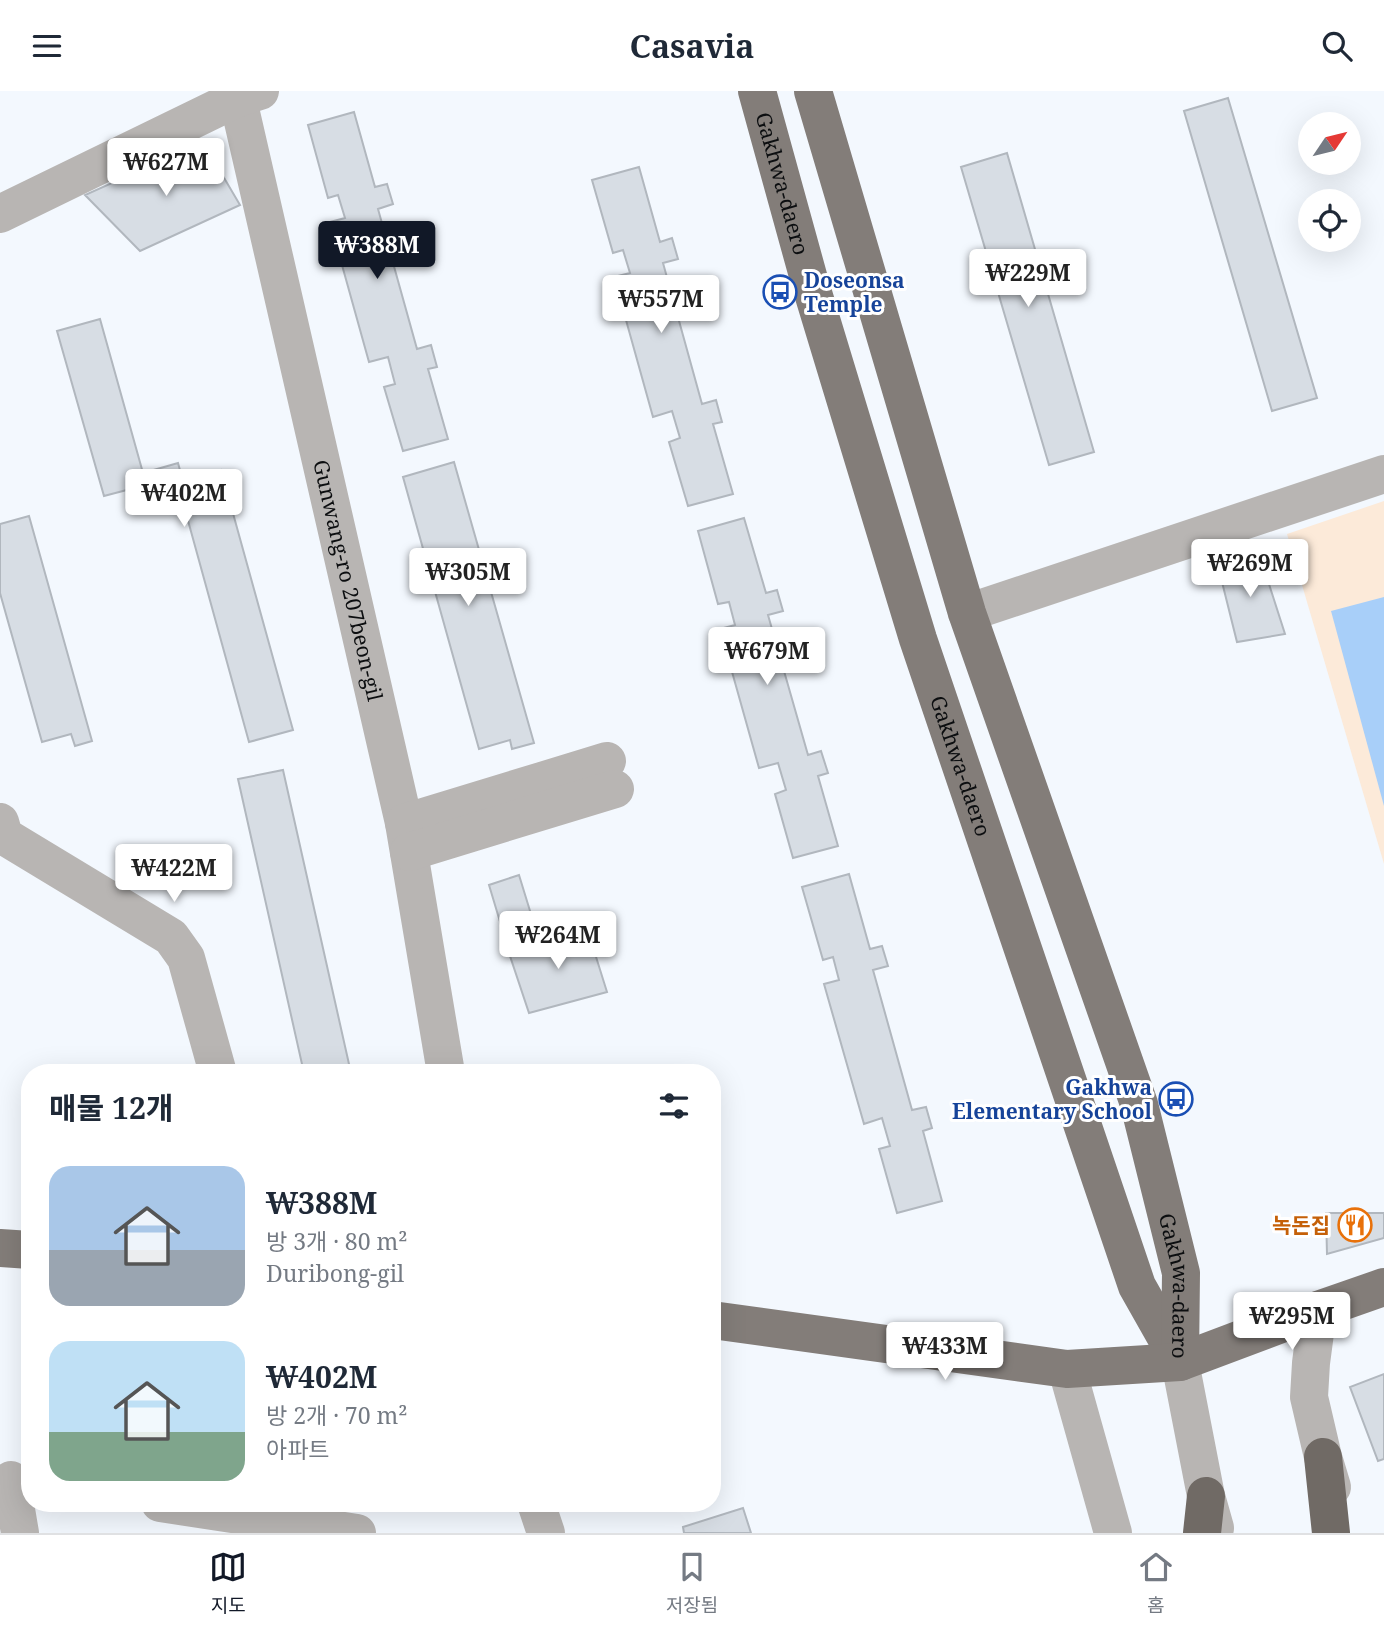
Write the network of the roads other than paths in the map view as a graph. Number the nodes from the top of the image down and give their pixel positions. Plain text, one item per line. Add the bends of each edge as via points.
1 (757, 91) edge
2 (813, 91) edge
3 (245, 93) edge
4 (0, 214) edge
5 (1384, 474) edge
6 (967, 613) junction
7 (611, 775) dead end
8 (1, 832) edge
9 (406, 837) junction
10 (215, 1064) edge
11 (444, 1064) edge
12 (0, 1248) edge
13 (21, 1249) edge
14 (1384, 1287) edge
15 (1318, 1310) junction
16 (721, 1321) edge
17 (1180, 1362) junction
18 (1067, 1369) junction
19 (1323, 1457) junction
20 (14, 1481) edge
21 (156, 1512) edge
22 (207, 1512) edge
23 (539, 1512) edge
24 (1204, 1515) edge
25 (290, 1528) edge
26 (20, 1533) edge
27 (159, 1533) edge
28 (357, 1533) edge
29 (546, 1533) edge
30 (1113, 1533) edge
31 (1217, 1533) edge
32 (1331, 1533) edge
33 (1346, 1533) edge

1 - 17 main road, Gakhwa-daero via 918,639 1137,1286
2 - 6 main road, Gakhwa-daero
3 - 4 street
3 - 9 street, Gunwang-ro 207beon-gil
5 - 6 street
6 - 17 main road, Gakhwa-daero via 1139,1104 1181,1273
7 - 9 street
8 - 10 street via 170,937 186,958
9 - 11 street, Gunwang-ro 207beon-gil
12 - 13 main road
14 - 15 main road
15 - 17 main road
15 - 19 street via 1309,1397
16 - 18 main road
17 - 18 main road
17 - 24 street
18 - 30 street
19 - 32 highway
19 - 33 street
20 - 26 street
21 - 27 street
22 - 25 street
23 - 29 street
24 - 31 street
25 - 28 street

